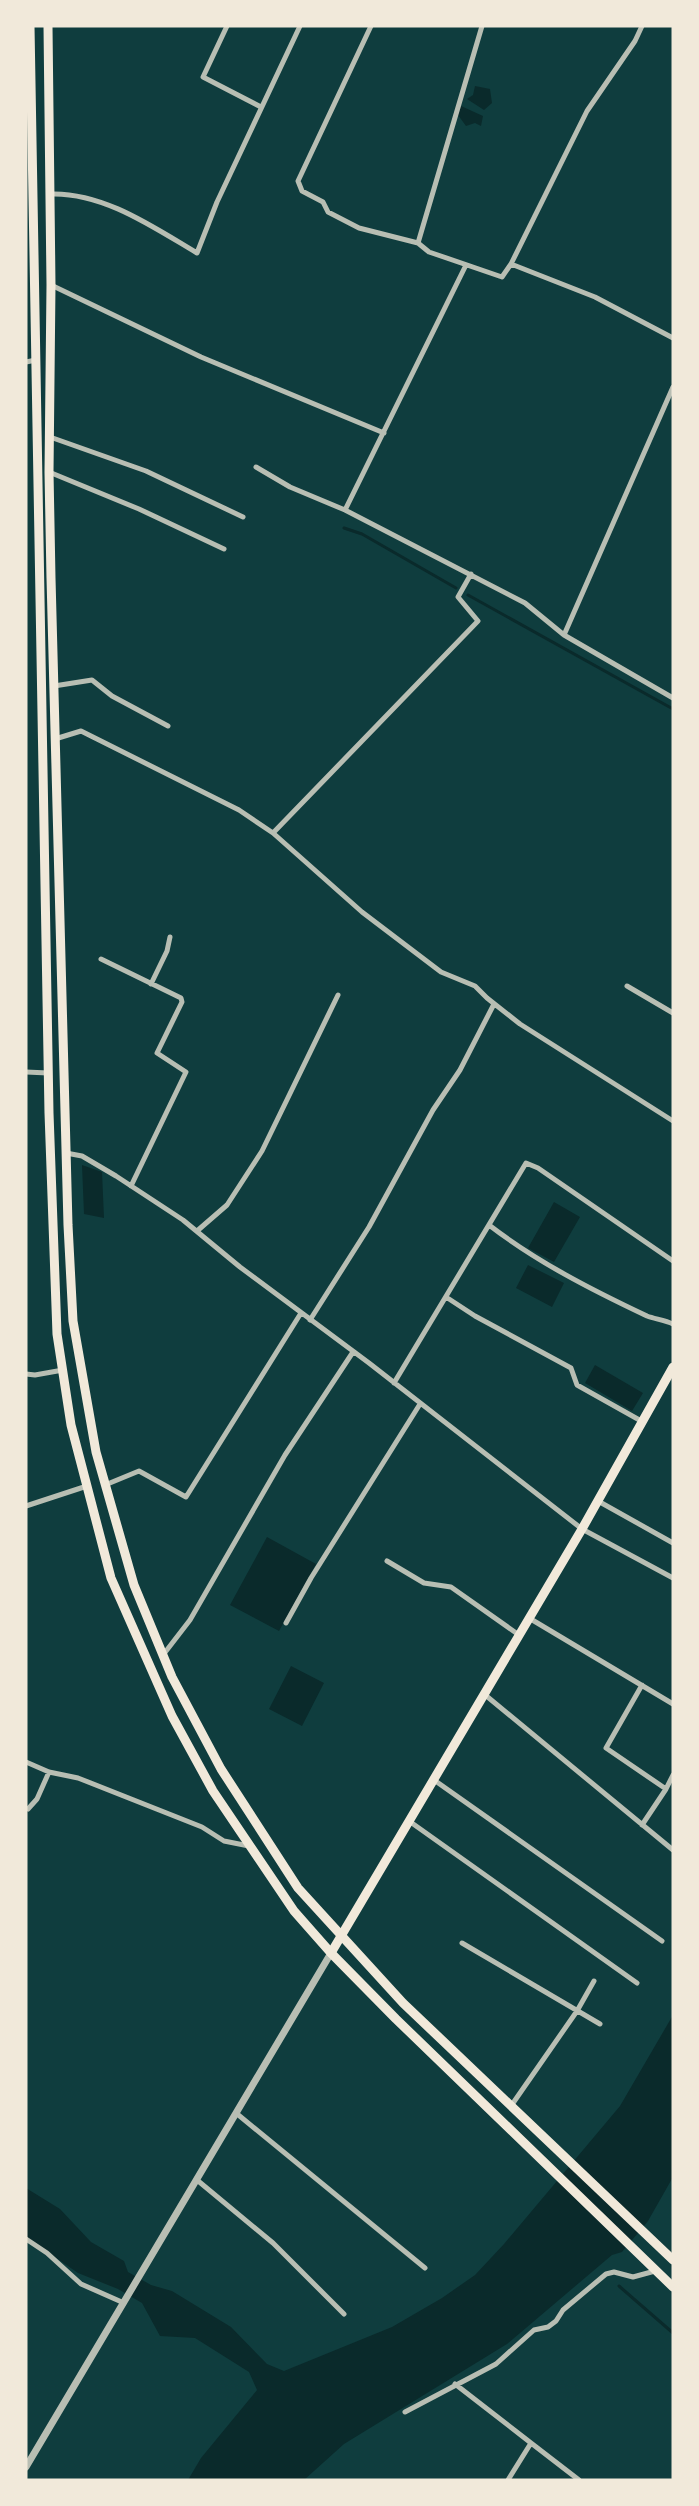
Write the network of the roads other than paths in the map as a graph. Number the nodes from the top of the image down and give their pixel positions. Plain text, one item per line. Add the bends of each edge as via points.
1 (30, 26) edge
2 (48, 26) edge
3 (227, 26) edge
4 (300, 26) edge
5 (371, 26) edge
6 (482, 26) edge
7 (642, 26) edge
8 (261, 107) junction
9 (50, 194) junction
10 (30, 211) edge
11 (418, 243) junction
12 (511, 264) junction
13 (466, 265) junction
14 (52, 285) junction
15 (673, 338) edge
16 (36, 360) junction
17 (26, 362) edge
18 (673, 387) edge
19 (384, 433) junction
20 (50, 437) junction
21 (256, 467) dead end
22 (49, 472) junction
23 (345, 510) junction
24 (243, 517) dead end
25 (224, 549) dead end
26 (471, 574) junction
27 (564, 635) junction
28 (54, 686) junction
29 (673, 698) edge
30 (168, 726) dead end
31 (55, 739) junction
32 (273, 834) junction
33 (170, 937) dead end
34 (101, 959) dead end
35 (151, 984) junction
36 (626, 986) dead end
37 (338, 995) dead end
38 (494, 1004) junction
39 (673, 1013) edge
40 (26, 1072) edge
41 (49, 1073) junction
42 (673, 1120) edge
43 (66, 1152) junction
44 (132, 1186) junction
45 (488, 1225) junction
46 (196, 1231) junction
47 (673, 1261) edge
48 (446, 1297) junction
49 (301, 1313) junction
50 (310, 1320) junction
51 (673, 1324) edge
52 (353, 1352) junction
53 (673, 1367) edge
54 (63, 1370) junction
55 (26, 1374) edge
56 (394, 1383) junction
57 (420, 1404) junction
58 (643, 1422) junction
59 (105, 1485) junction
60 (86, 1486) junction
61 (598, 1500) junction
62 (26, 1506) edge
63 (582, 1529) junction
64 (673, 1543) edge
65 (388, 1561) dead end
66 (673, 1578) edge
67 (529, 1618) junction
68 (286, 1623) dead end
69 (519, 1635) junction
70 (163, 1655) junction
71 (642, 1685) junction
72 (484, 1694) junction
73 (673, 1704) edge
74 (26, 1762) edge
75 (49, 1772) junction
76 (673, 1774) edge
77 (434, 1780) junction
78 (666, 1789) junction
79 (28, 1809) dead end
80 (409, 1821) junction
81 (642, 1825) junction
82 (250, 1846) junction
83 (673, 1850) edge
84 (341, 1936) junction
85 (662, 1940) dead end
86 (462, 1943) dead end
87 (332, 1953) junction
88 (594, 1981) dead end
89 (638, 1984) dead end
90 (577, 2011) junction
91 (600, 2024) dead end
92 (511, 2106) junction
93 (236, 2114) junction
94 (197, 2180) junction
95 (26, 2239) edge
96 (670, 2257) edge
97 (425, 2268) dead end
98 (654, 2269) junction
99 (673, 2287) edge
100 (126, 2300) junction
101 (344, 2314) dead end
102 (455, 2384) junction
103 (405, 2412) dead end
104 (531, 2443) junction
105 (26, 2467) edge
106 (508, 2480) edge
107 (579, 2480) edge

1 - 10 main road
2 - 9 main road
3 - 8 street via 203,77
4 - 8 street
5 - 11 street via 298,181 299,186 323,202 328,212 359,228
6 - 11 street
7 - 12 street via 583,120
8 - 9 street via 197,253 102,203 65,194
9 - 14 main road
10 - 16 main road
11 - 13 street via 429,252
12 - 13 street via 502,277
12 - 15 street via 595,297
13 - 19 street
14 - 19 street via 201,358
14 - 20 main road
16 - 17 street
16 - 41 main road
18 - 27 street
19 - 23 street
20 - 22 main road
20 - 24 street via 146,471
21 - 23 street via 290,487
22 - 25 street via 139,508
22 - 28 main road
23 - 26 street
26 - 27 street via 525,603
26 - 32 street via 458,597 478,621
27 - 29 street
28 - 30 street via 92,680 112,696
28 - 31 main road
31 - 32 street via 81,731 239,810
31 - 43 main road
32 - 38 street via 362,912 441,972 475,986
33 - 35 street
34 - 35 street
35 - 44 street via 181,998 182,1002 157,1053 186,1072
36 - 39 street
37 - 46 street via 262,1151 227,1204
38 - 42 street via 520,1024
38 - 50 street via 460,1070 433,1110 369,1227
40 - 41 street
41 - 54 main road via 57,1334
43 - 44 street via 82,1156
43 - 59 main road via 73,1321 96,1452
44 - 46 street
45 - 47 street via 526,1163
45 - 48 street
45 - 51 street via 524,1252 589,1287 650,1317
46 - 49 street
48 - 56 street
48 - 58 street via 571,1368 577,1386
49 - 50 street
49 - 59 street via 186,1497 139,1471
50 - 52 street
52 - 56 street
52 - 70 street via 285,1455 190,1620
53 - 58 main road
54 - 55 street
54 - 60 main road via 71,1425
56 - 57 street
57 - 63 street
57 - 68 street
58 - 61 main road
59 - 70 main road via 134,1585
60 - 62 street
60 - 82 main road via 111,1578 172,1716 212,1791
61 - 63 main road
61 - 64 street
63 - 66 street
63 - 67 main road
65 - 69 street via 424,1583 451,1587
67 - 69 main road
67 - 71 street
69 - 72 main road
70 - 84 main road via 221,1769 298,1888
71 - 73 street
71 - 78 street via 606,1748
72 - 77 main road
72 - 81 street
74 - 75 street
75 - 79 street via 37,1799
75 - 82 street via 78,1778 202,1827 224,1841
76 - 78 street
77 - 80 main road
77 - 85 street
78 - 81 street
80 - 84 main road
80 - 89 street
81 - 83 street
82 - 87 main road via 294,1911
84 - 87 main road
84 - 92 main road via 402,2003
86 - 90 street
87 - 93 street
87 - 98 main road
88 - 90 street
90 - 91 street
90 - 92 street
92 - 96 main road
93 - 94 street
93 - 97 street
94 - 100 street
94 - 101 street via 273,2243
95 - 100 street via 81,2284
98 - 99 main road
98 - 102 street via 633,2277 614,2272 606,2274 563,2310 548,2328 534,2330 496,2364
100 - 105 street
102 - 103 street
102 - 104 street
104 - 106 street
104 - 107 street

